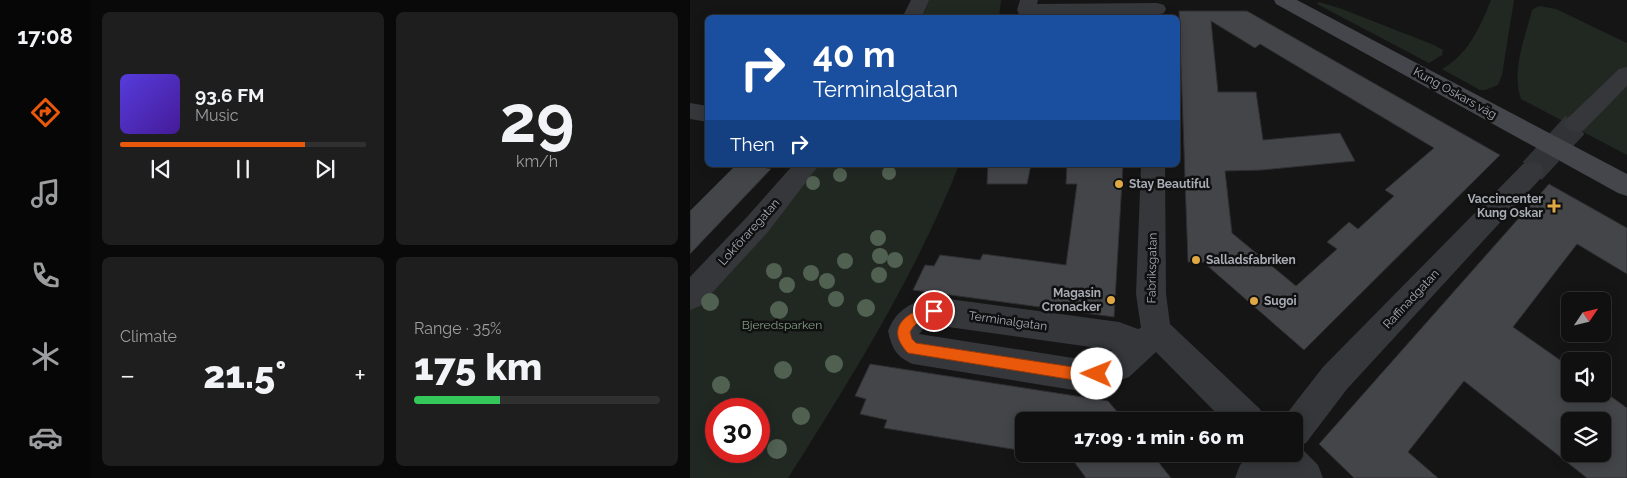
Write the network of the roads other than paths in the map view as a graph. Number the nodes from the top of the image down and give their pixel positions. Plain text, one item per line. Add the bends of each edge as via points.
1 (920, 0) edge
2 (1028, 0) edge
3 (1283, 0) edge
4 (1158, 9) edge
5 (912, 15) edge
6 (1627, 74) edge
7 (690, 111) edge
8 (705, 114) edge
9 (1576, 124) tunnel mouth
10 (805, 167) edge
11 (1153, 167) edge
12 (1532, 171) tunnel mouth
13 (1627, 186) edge
14 (690, 297) edge
15 (1150, 339) junction
16 (1237, 412) edge
17 (1303, 419) edge
18 (1268, 462) edge
19 (1290, 462) edge
20 (1253, 478) edge
21 (1305, 478) edge

1 - 5 street
2 - 4 street via 1026,10
3 - 13 main road, Kung Oskars väg
6 - 9 street
7 - 8 street
10 - 14 street, Lokföraregatan
11 - 15 street, Fabriksgatan
12 - 17 street, Raffinadgatan via 1335,378
15 - 15 street, Terminalgatan via 934,311 910,320 904,331 906,342 913,349 1086,376 1118,366
15 - 16 street, Fabriksgatan
18 - 20 street
19 - 21 street

